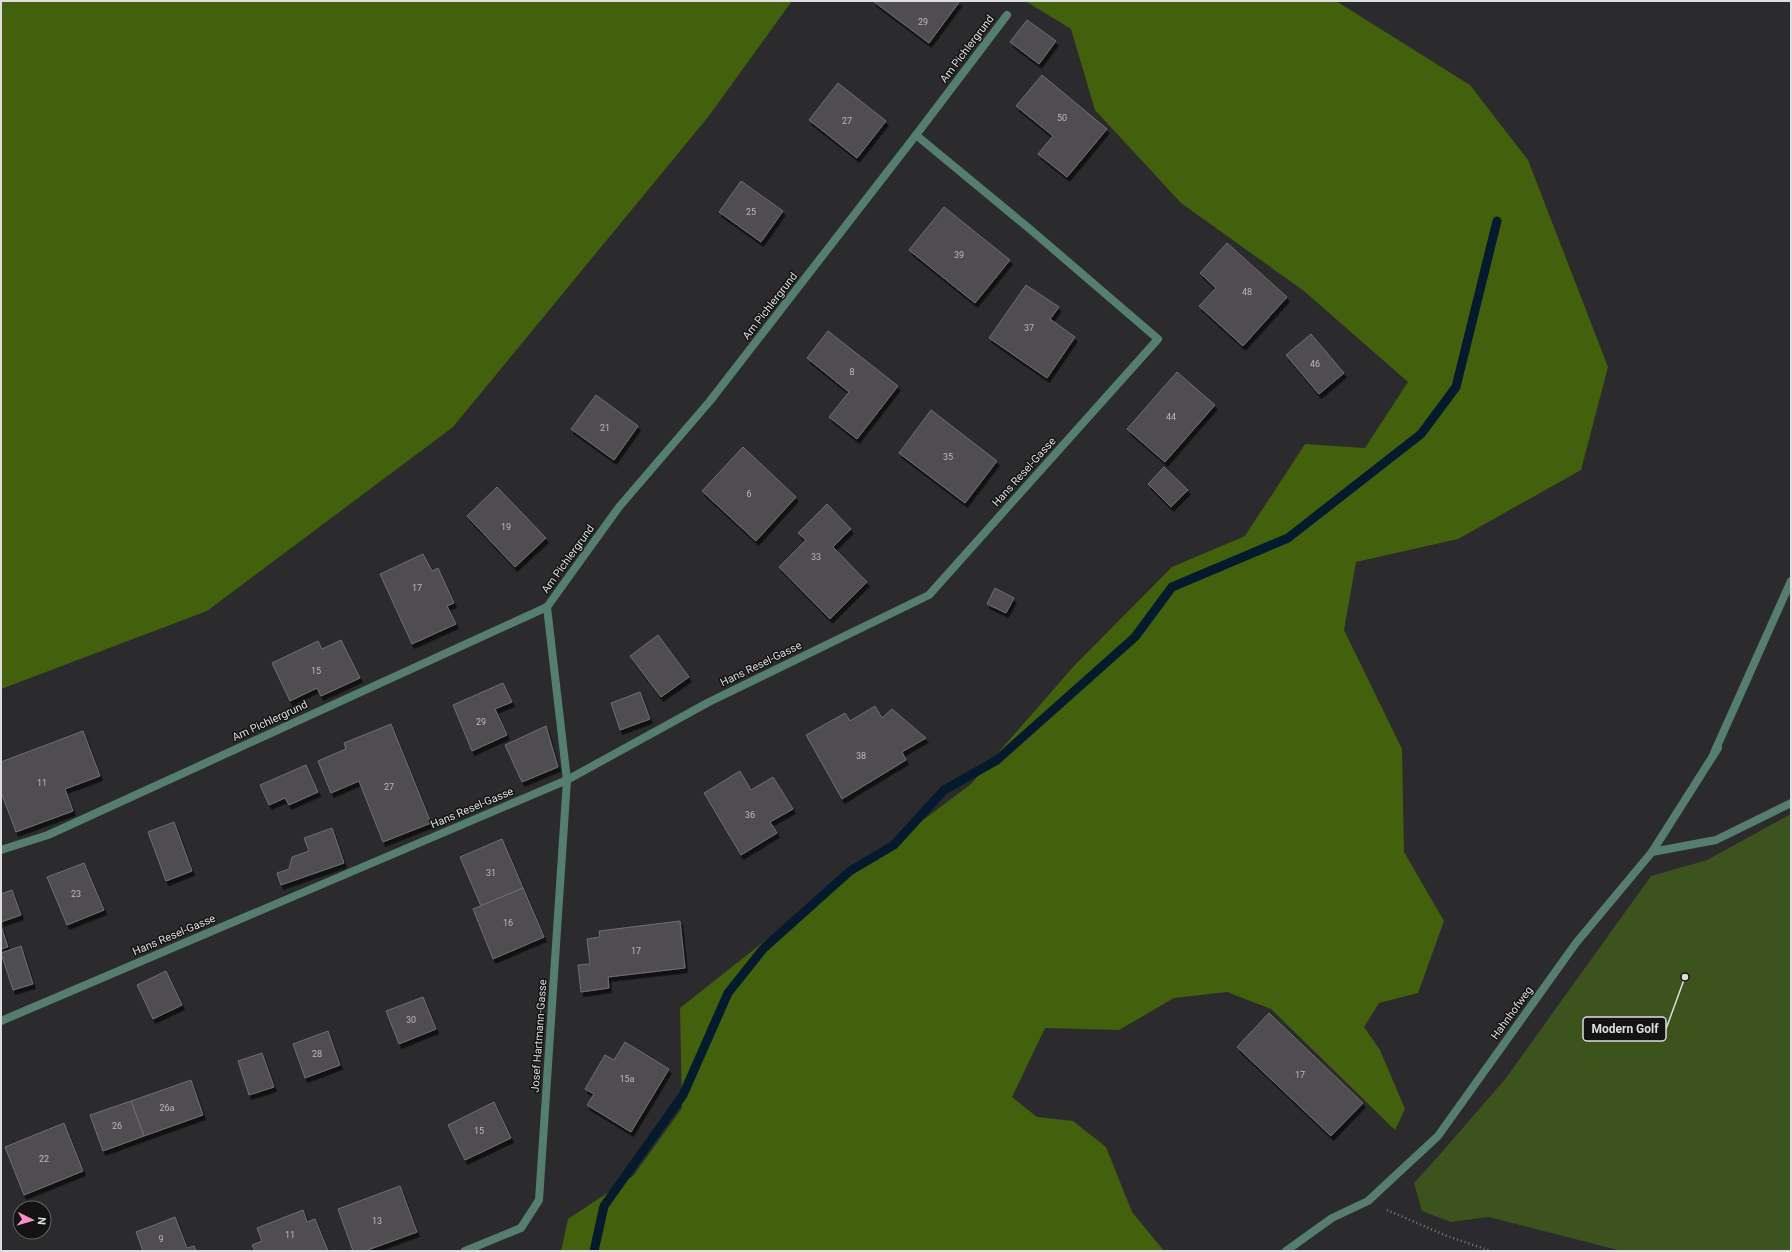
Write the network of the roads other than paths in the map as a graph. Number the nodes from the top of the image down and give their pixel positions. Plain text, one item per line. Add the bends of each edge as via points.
1 (1007, 15) dead end
2 (916, 135) junction
3 (1791, 581) edge
4 (547, 607) junction
5 (1718, 748) dead end
6 (567, 780) junction
7 (1791, 804) edge
8 (1, 850) edge
9 (1652, 852) junction
10 (1, 1021) edge
11 (465, 1251) edge
12 (1286, 1251) edge

1 - 2 street, Am Pichlergrund
2 - 4 street, Am Pichlergrund via 710,401 619,507
2 - 6 street, Hans Resel-Gasse via 1158,339 929,595 708,702
3 - 9 street via 1717,747
4 - 6 street, Am Pichlergrund
4 - 8 street, Am Pichlergrund via 48,835
5 - 9 street, Hahnhofweg
6 - 10 street, Hans Resel-Gasse
6 - 11 street, Josef Hartmann-Gasse via 539,1200 521,1228
7 - 9 street via 1716,840
9 - 12 street, Hahnhofweg via 1576,943 1438,1136 1368,1201 1332,1218

